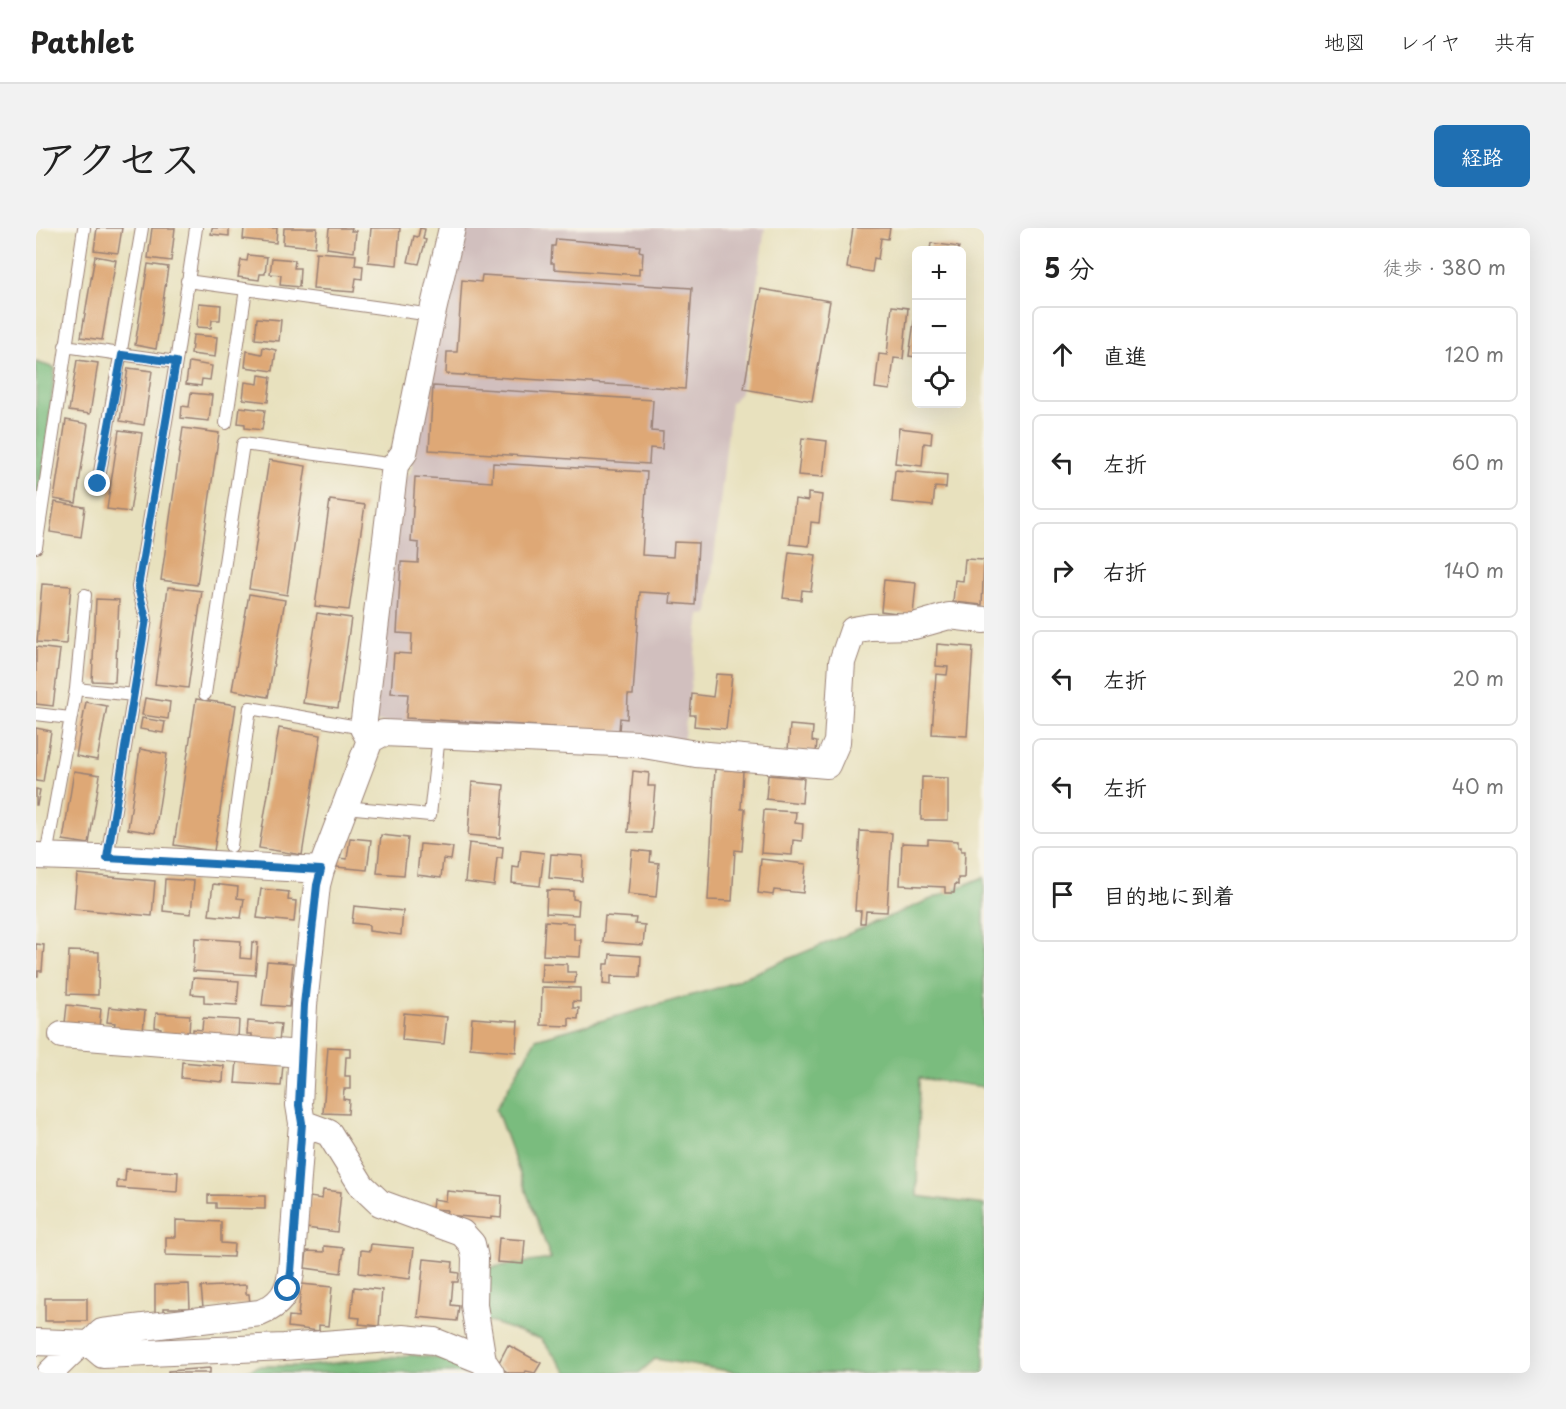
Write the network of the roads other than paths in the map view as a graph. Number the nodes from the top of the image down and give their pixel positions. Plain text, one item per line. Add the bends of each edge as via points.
1 (84, 228) edge
2 (142, 228) edge
3 (196, 228) edge
4 (452, 228) edge
5 (188, 281) junction
6 (246, 289) junction
7 (432, 315) junction
8 (65, 346) junction
9 (122, 355) junction
10 (176, 362) junction
11 (226, 423) dead end
12 (395, 465) junction
13 (98, 484) dead end
14 (36, 547) edge
15 (85, 595) dead end
16 (984, 620) edge
17 (76, 689) junction
18 (205, 694) dead end
19 (134, 695) junction
20 (36, 714) edge
21 (70, 718) junction
22 (366, 734) junction
23 (440, 736) junction
24 (345, 807) junction
25 (231, 846) dead end
26 (41, 856) edge
27 (107, 858) junction
28 (321, 870) junction
29 (62, 1035) dead end
30 (301, 1054) junction
31 (302, 1123) junction
32 (36, 1342) edge
33 (85, 1344) junction
34 (487, 1367) edge
35 (51, 1373) edge

1 - 8 lane
2 - 9 lane
3 - 5 lane
4 - 7 street
5 - 6 lane
5 - 10 lane
6 - 7 lane
6 - 11 lane
7 - 12 street via 404,453
8 - 9 lane
8 - 14 lane
9 - 10 lane
9 - 13 lane
10 - 19 lane via 138,587 146,619
12 - 18 lane via 243,444
12 - 22 street
15 - 17 lane
16 - 23 street via 949,616 914,626 853,630 842,662 837,742 827,765 696,754 638,744
17 - 19 lane
17 - 21 lane
19 - 27 lane
20 - 21 lane
21 - 26 lane
22 - 23 street
22 - 24 street
22 - 25 lane via 250,708
23 - 24 lane via 430,815
24 - 28 street
26 - 27 street
27 - 28 street
28 - 30 street
29 - 30 street
30 - 31 street
31 - 33 street via 290,1281 276,1304 260,1312 102,1332
31 - 34 street via 328,1133 362,1186 380,1203 462,1233 472,1244 474,1305
32 - 33 street
33 - 34 street via 103,1355 403,1338 434,1341
33 - 35 street

